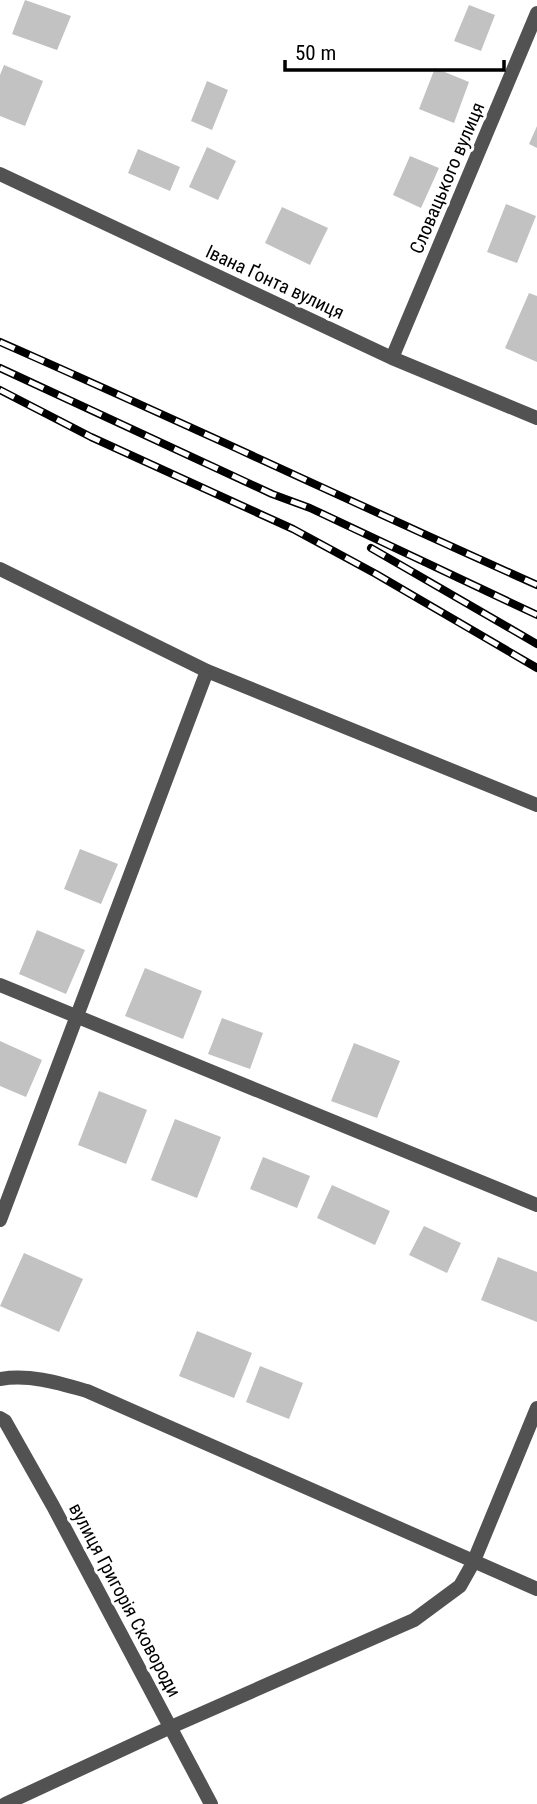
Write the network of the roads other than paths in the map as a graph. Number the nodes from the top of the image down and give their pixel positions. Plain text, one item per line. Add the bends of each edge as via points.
1 (537, 13) edge
2 (0, 174) edge
3 (392, 358) junction
4 (537, 418) edge
5 (0, 569) edge
6 (207, 671) junction
7 (537, 806) edge
8 (0, 985) edge
9 (75, 1017) junction
10 (537, 1205) edge
11 (0, 1220) edge
12 (0, 1379) edge
13 (537, 1408) edge
14 (0, 1418) edge
15 (473, 1563) junction
16 (537, 1589) edge
17 (171, 1727) junction
18 (5, 1804) edge
19 (211, 1804) edge

1 - 3 street, Словацького вулиця
2 - 3 street, Івана Ґонта вулиця
3 - 4 street, Івана Ґонта вулиця
5 - 6 street
6 - 7 street
6 - 9 street
8 - 9 street
9 - 10 street
9 - 11 street
12 - 15 street via 48,1380 88,1391
13 - 15 street
14 - 17 street, вулиця Григорія Сковороди via 53,1506
15 - 16 street
15 - 17 street via 460,1586 414,1620
17 - 18 street
17 - 19 street, вулиця Григорія Сковороди

